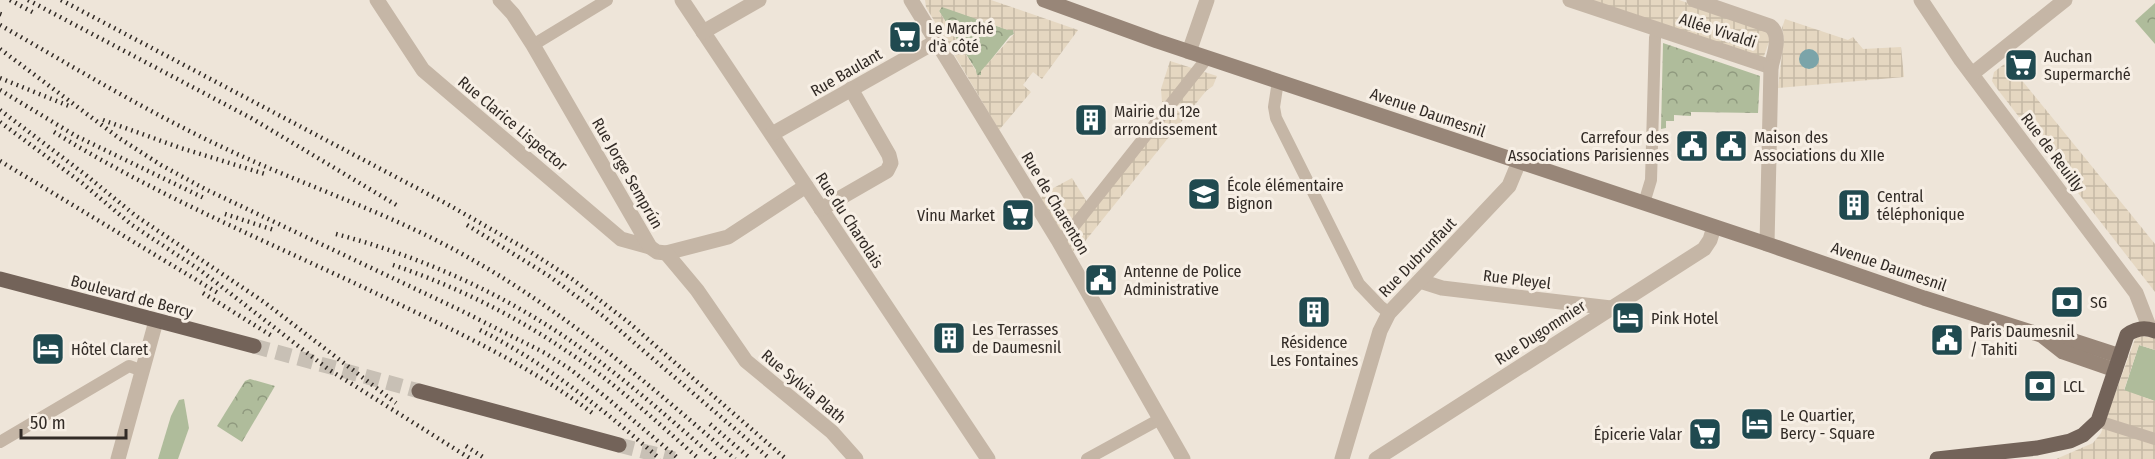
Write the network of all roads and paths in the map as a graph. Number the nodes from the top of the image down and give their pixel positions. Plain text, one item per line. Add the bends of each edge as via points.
1 (377, 0) edge
2 (500, 0) edge
3 (607, 0) edge
4 (682, 0) edge
5 (759, 0) edge
6 (911, 0) edge
7 (1044, 0) edge
8 (1207, 0) edge
9 (1570, 0) edge
10 (1694, 0) edge
11 (1921, 0) edge
12 (2066, 0) edge
13 (1657, 30) junction
14 (703, 32) junction
15 (937, 41) junction
16 (533, 45) junction
17 (1189, 52) junction
18 (1208, 57) junction
19 (1771, 67) junction
20 (1971, 74) junction
21 (1278, 81) junction
22 (851, 89) junction
23 (772, 134) junction
24 (1519, 162) junction
25 (806, 186) junction
26 (1644, 203) junction
27 (821, 209) junction
28 (1714, 227) junction
29 (1058, 240) junction
30 (1767, 243) junction
31 (650, 248) junction
32 (666, 253) junction
33 (0, 279) edge
34 (1420, 281) junction
35 (1611, 309) junction
36 (1389, 313) junction
37 (156, 321) junction
38 (2152, 330) edge
39 (254, 346) tunnel mouth
40 (2118, 363) junction
41 (143, 371) junction
42 (419, 391) tunnel mouth
43 (1160, 419) junction
44 (2098, 421) junction
45 (2155, 439) edge
46 (0, 442) edge
47 (619, 446) tunnel mouth
48 (2037, 448) junction
49 (118, 459) edge
50 (856, 459) edge
51 (988, 459) edge
52 (1087, 459) edge
53 (1183, 459) edge
54 (1341, 459) edge
55 (1376, 459) edge
56 (1943, 459) edge
57 (2025, 459) edge

1 - 31 street, Rue Clarice Lispector via 423,70 621,239
2 - 16 street, Rue Jorge Semprún
3 - 16 street
4 - 14 street, Rue du Charolais
5 - 14 street
6 - 15 street, Rue de Charenton
7 - 17 main road, Avenue Daumesnil
8 - 17 street
9 - 13 street, Allée Vivaldi
10 - 19 street, Allée Vivaldi via 1775,30
11 - 20 street, Rue de Reuilly
12 - 20 street
13 - 19 street, Allée Vivaldi
13 - 26 street via 1651,180
14 - 23 street, Rue du Charolais
15 - 22 street, Rue Baulant
15 - 29 street, Rue de Charenton
16 - 31 street, Rue Jorge Semprún
17 - 18 main road, Avenue Daumesnil
18 - 21 main road, Avenue Daumesnil
18 - 29 street via 1067,235
19 - 30 street
20 - 38 street, Rue de Reuilly via 2136,293
21 - 24 main road, Avenue Daumesnil
21 - 36 street via 1276,118 1359,284
22 - 23 street, Rue Baulant
22 - 27 street via 889,155 890,166
23 - 25 street, Rue du Charolais
24 - 26 main road, Avenue Daumesnil
24 - 34 street, Rue Dubrunfaut via 1509,186
25 - 27 street, Rue du Charolais
25 - 32 street via 728,237
26 - 28 main road, Avenue Daumesnil
27 - 51 street, Rue du Charolais
28 - 30 main road, Avenue Daumesnil
28 - 35 street, Rue Dugommier via 1704,249
29 - 43 street, Rue de Charenton
30 - 40 main road, Avenue Daumesnil via 1924,298 2041,335 2074,341
31 - 32 street, Rue Jorge Semprún
32 - 50 street, Rue Sylvia Plath via 746,361 832,432
33 - 37 main road, Boulevard de Bercy
34 - 35 street, Rue Pleyel via 1442,288
34 - 36 street, Rue Dubrunfaut
35 - 55 street, Rue Dugommier
36 - 54 street, Rue Dubrunfaut
37 - 39 main road, Boulevard de Bercy
37 - 41 street
38 - 40 main road via 2133,330 2127,335
40 - 44 main road
41 - 46 street via 129,366
41 - 49 street
42 - 47 main road
43 - 52 street
43 - 53 street, Rue de Charenton
44 - 45 street
44 - 48 main road via 2070,441
48 - 56 main road
48 - 57 street

